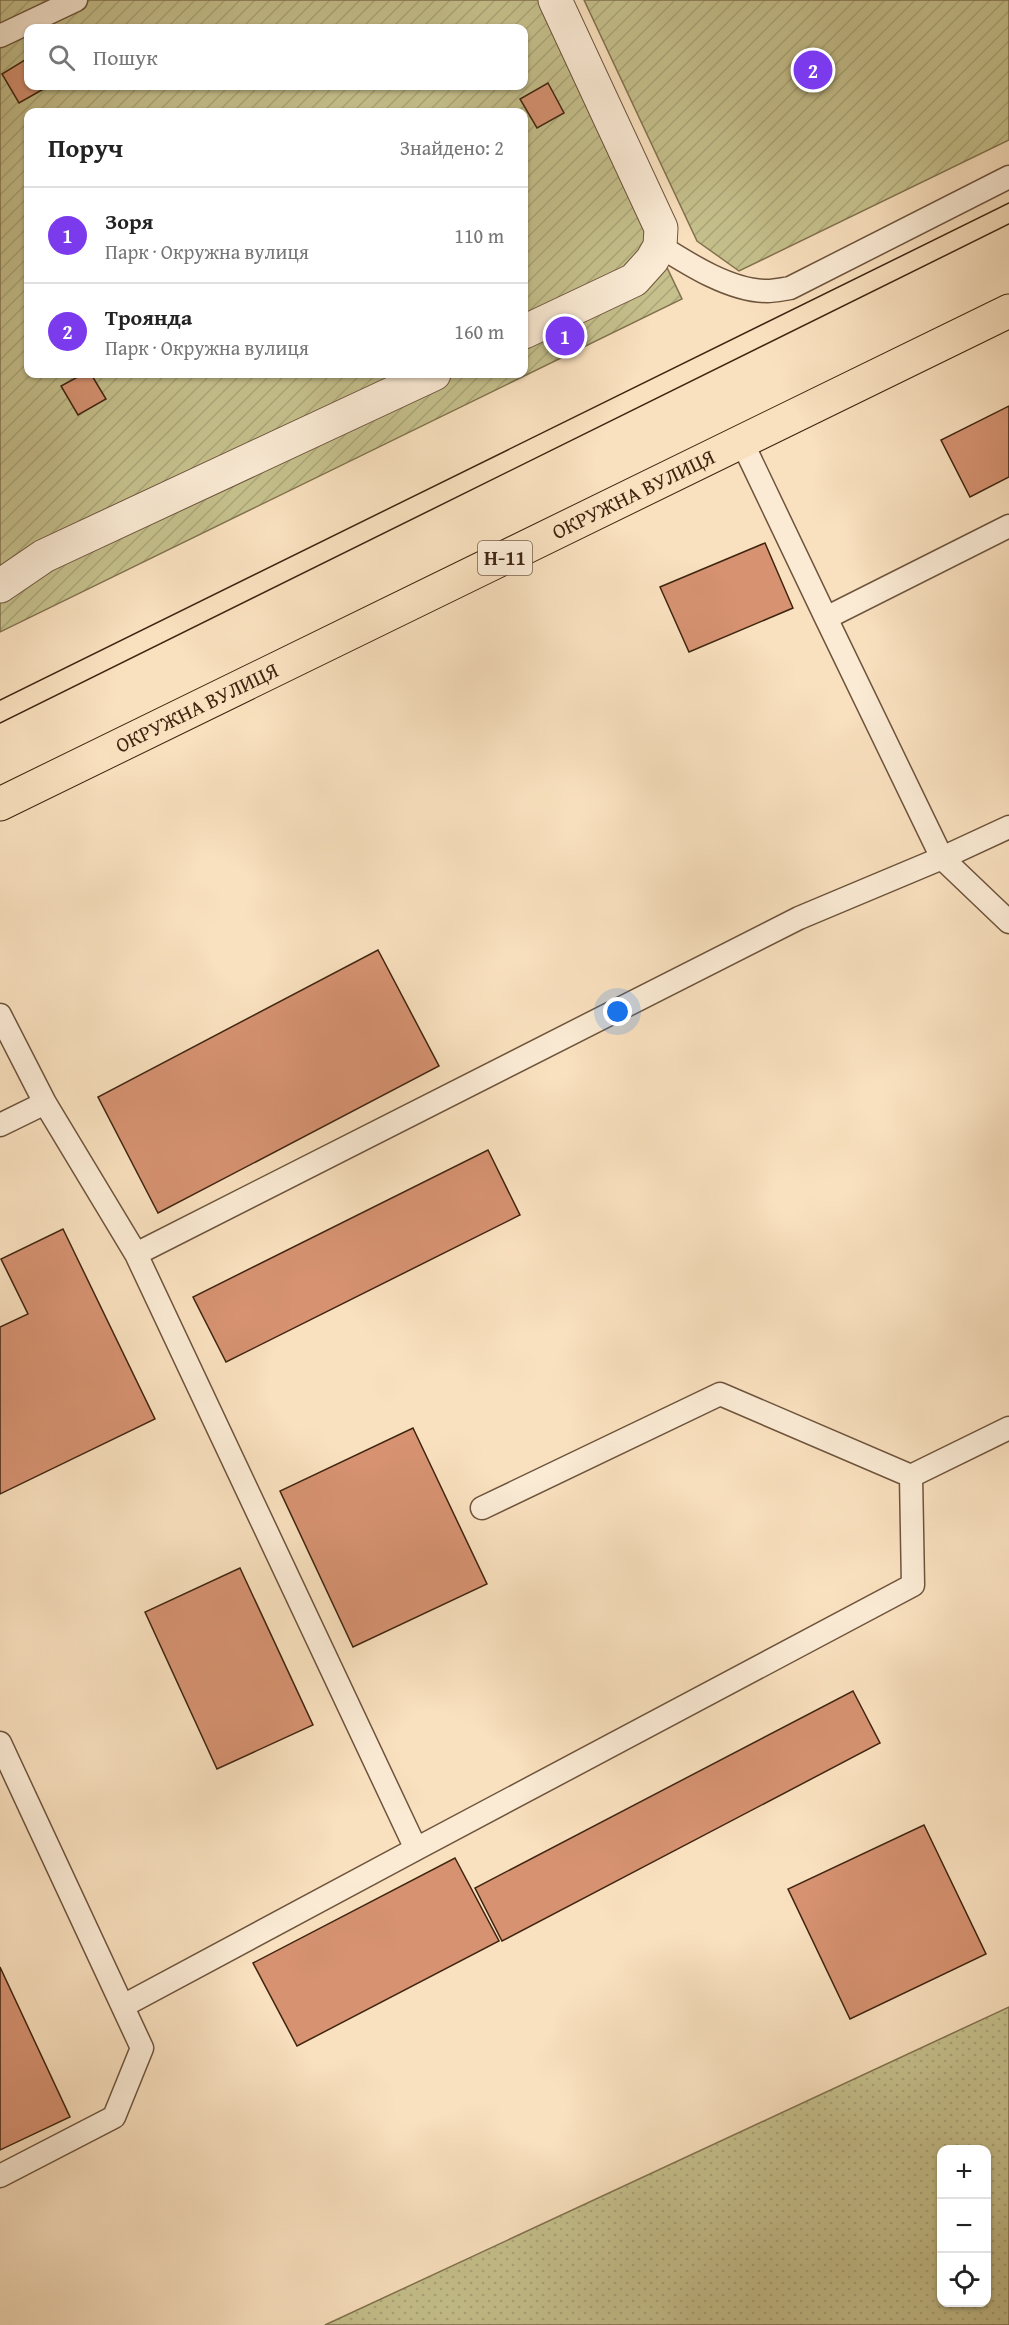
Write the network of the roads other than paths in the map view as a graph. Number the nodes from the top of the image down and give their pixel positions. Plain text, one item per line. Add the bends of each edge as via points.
1 (76, 0) edge
2 (555, 0) edge
3 (25, 24) edge
4 (24, 25) edge
5 (0, 36) edge
6 (1009, 177) edge
7 (660, 246) junction
8 (1009, 311) edge
9 (528, 330) edge
10 (425, 378) edge
11 (742, 442) junction
12 (1009, 526) edge
13 (0, 586) edge
14 (826, 618) junction
15 (0, 804) edge
16 (1009, 827) edge
17 (942, 858) junction
18 (1009, 922) edge
19 (0, 1015) edge
20 (45, 1103) junction
21 (0, 1125) edge
22 (136, 1254) junction
23 (1009, 1428) edge
24 (911, 1476) junction
25 (482, 1508) dead end
26 (0, 1743) edge
27 (416, 1849) junction
28 (123, 2006) junction
29 (0, 2176) edge

1 - 3 lane
2 - 7 street via 661,228
4 - 5 lane
6 - 7 lane via 790,288 766,291 740,286 694,268
7 - 9 street via 634,280
8 - 11 main road, ОКРУЖНА ВУЛИЦЯ / Н-11
10 - 13 street via 44,556
11 - 14 lane
11 - 15 main road, ОКРУЖНА ВУЛИЦЯ / Н-11
12 - 14 lane
14 - 17 lane
16 - 17 lane
17 - 18 lane
17 - 22 lane via 799,918
19 - 20 lane
20 - 21 lane
20 - 22 lane
22 - 27 lane
23 - 24 lane
24 - 25 lane via 720,1394
24 - 27 lane via 913,1585
26 - 28 lane
27 - 28 lane
28 - 29 lane via 142,2048 114,2117

